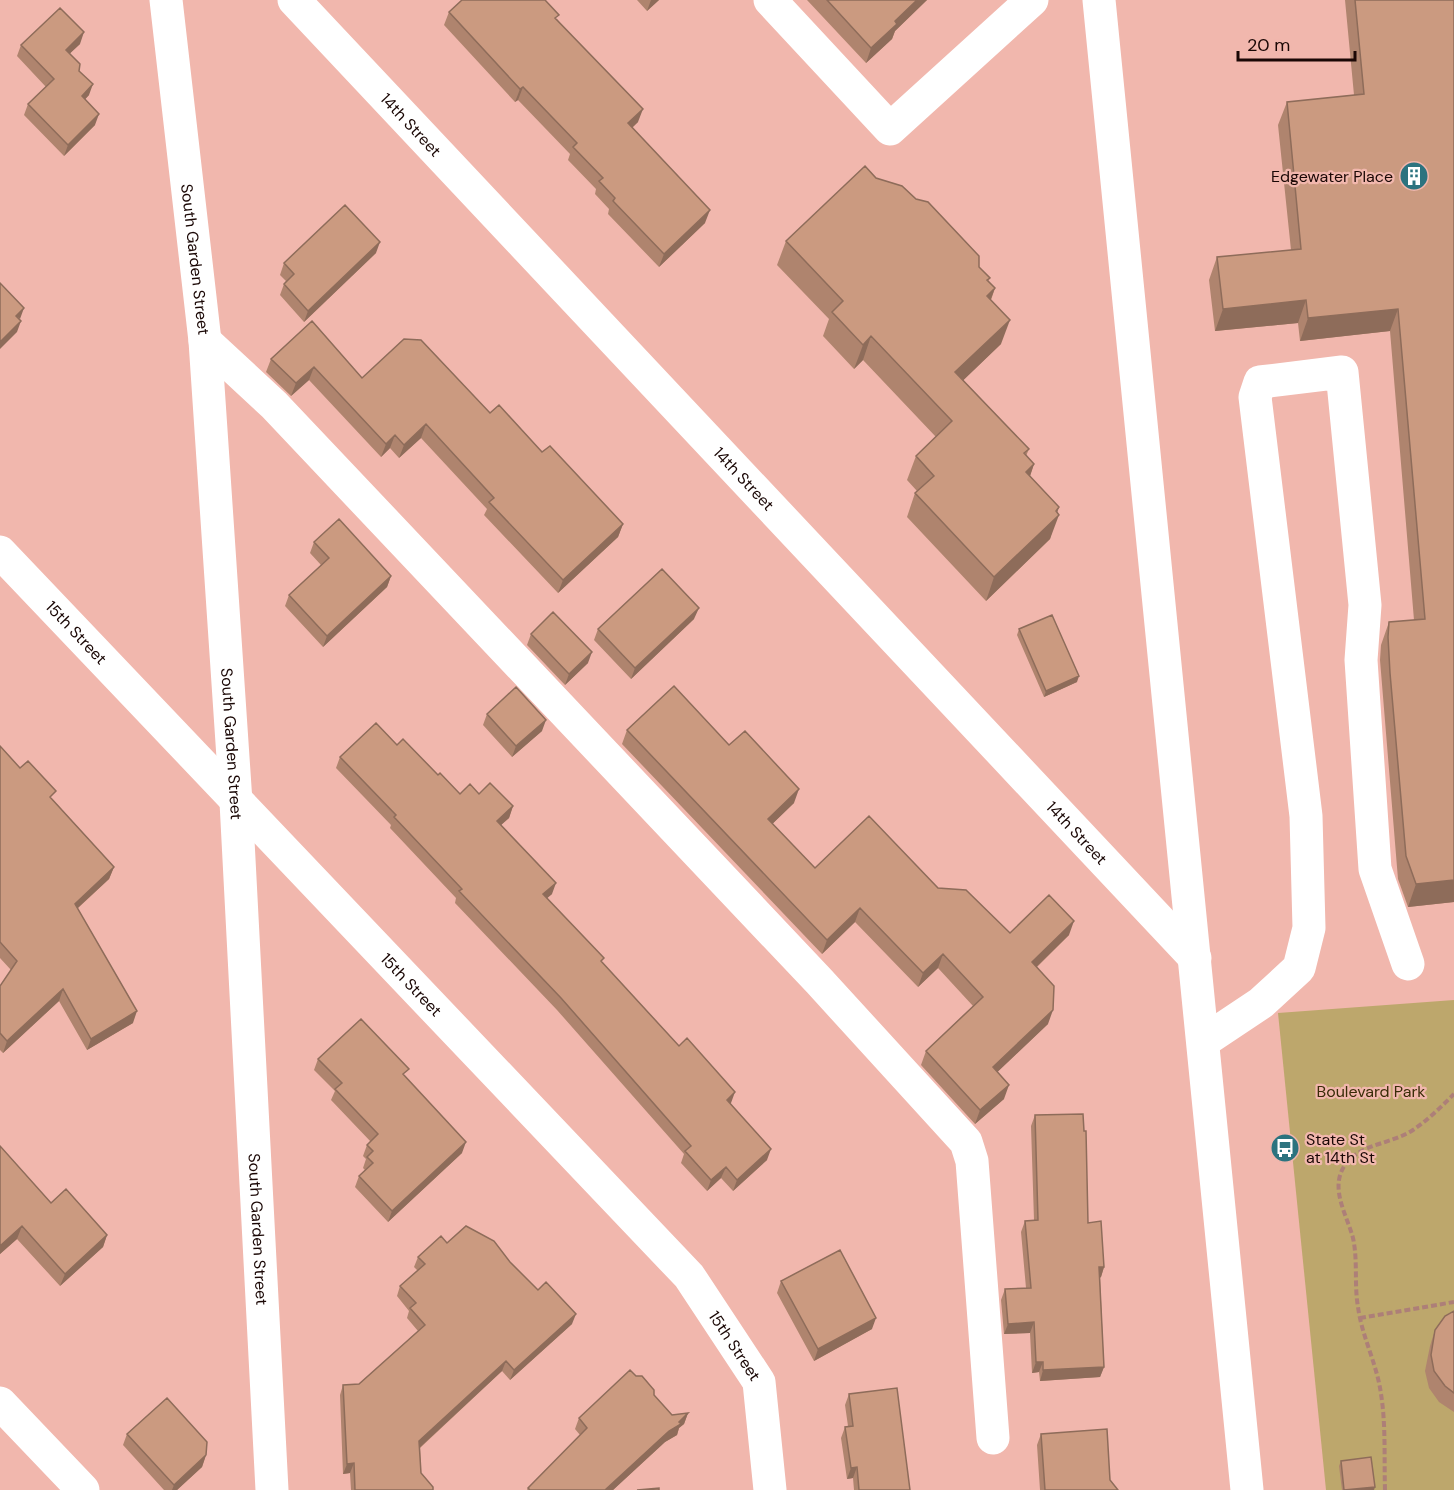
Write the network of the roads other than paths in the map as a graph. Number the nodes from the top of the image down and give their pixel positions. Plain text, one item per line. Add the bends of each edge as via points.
1 (166, 0) edge
2 (294, 0) edge
3 (770, 0) edge
4 (1032, 0) edge
5 (1099, 0) edge
6 (205, 341) junction
7 (0, 552) edge
8 (236, 802) junction
9 (1195, 958) junction
10 (1408, 964) dead end
11 (1204, 1041) junction
12 (0, 1403) edge
13 (993, 1438) dead end
14 (82, 1490) edge
15 (272, 1490) edge
16 (770, 1490) edge
17 (1247, 1490) edge

1 - 6 street, South Garden Street
2 - 9 street, 14th Street
3 - 4 street via 890,129
5 - 9 street
6 - 8 street, South Garden Street
6 - 13 street via 282,414 811,972 966,1142 972,1161
7 - 8 street, 15th Street
8 - 15 street, South Garden Street
8 - 16 street, 15th Street via 689,1276 759,1382
9 - 11 street
10 - 11 street via 1375,869 1361,660 1365,605 1342,372 1260,382 1255,398 1306,816 1309,928 1299,968 1262,1003
11 - 17 street
12 - 14 street

